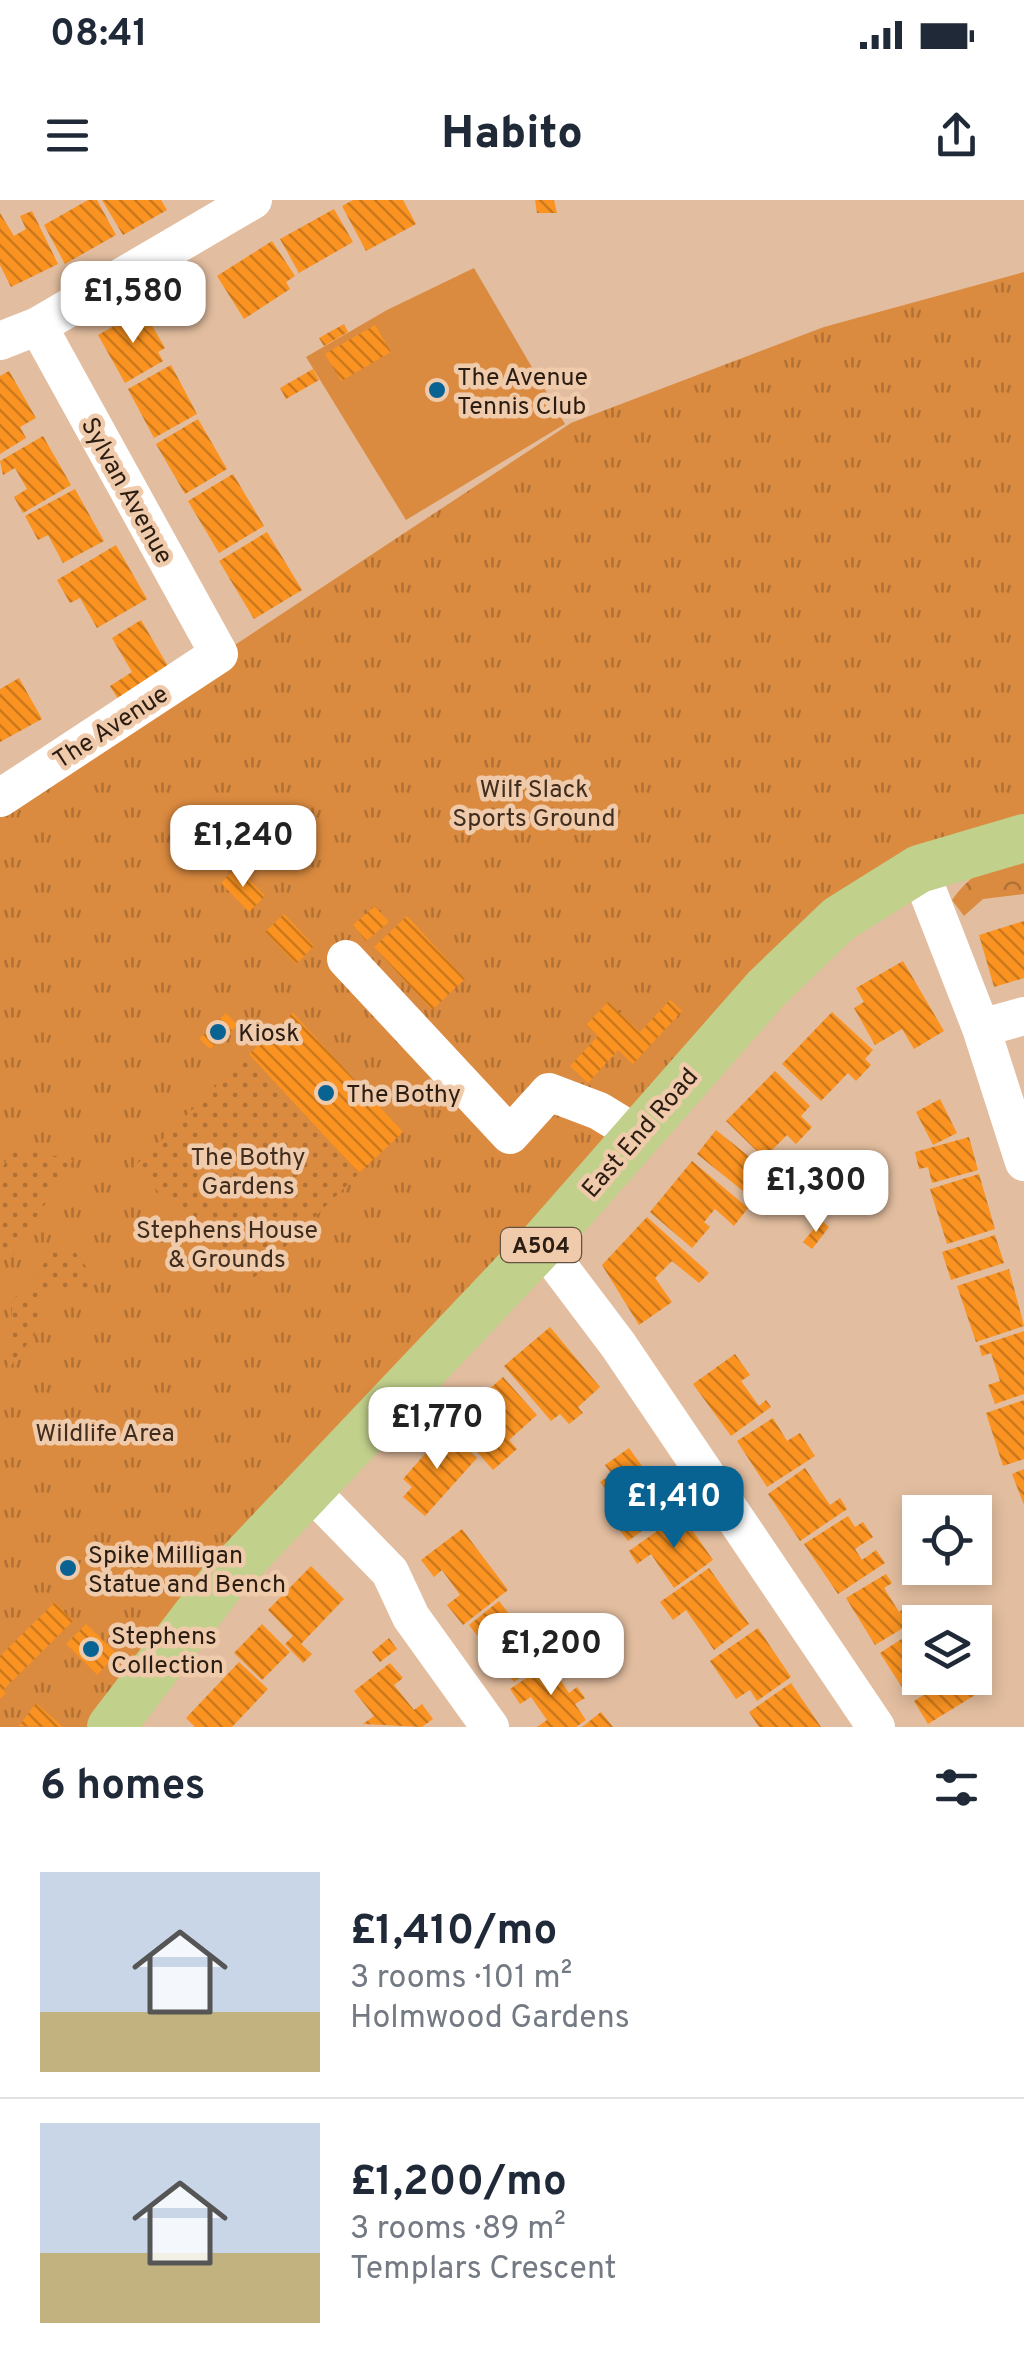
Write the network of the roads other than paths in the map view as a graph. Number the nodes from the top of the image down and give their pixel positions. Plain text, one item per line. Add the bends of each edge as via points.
1 (253, 200) edge
2 (38, 326) junction
3 (0, 341) edge
4 (219, 654) joint
5 (0, 798) edge
6 (1024, 838) edge
7 (919, 868) junction
8 (346, 959) dead end
9 (1024, 1016) edge
10 (981, 1028) junction
11 (635, 1133) junction
12 (1024, 1162) edge
13 (542, 1244) junction
14 (308, 1488) junction
15 (111, 1727) edge
16 (490, 1727) edge
17 (876, 1727) edge

1 - 2 street
2 - 3 street
2 - 4 street, Sylvan Avenue
4 - 5 street, The Avenue
6 - 7 main road, East End Road / A504
7 - 10 street
7 - 11 main road, East End Road / A504 via 839,919
8 - 11 street via 510,1135 549,1092
9 - 10 street
10 - 12 street
11 - 13 main road, East End Road / A504
13 - 14 main road, East End Road / A504
13 - 17 street via 620,1346
14 - 15 main road, East End Road / A504 via 222,1582
14 - 16 street via 390,1572 411,1617

